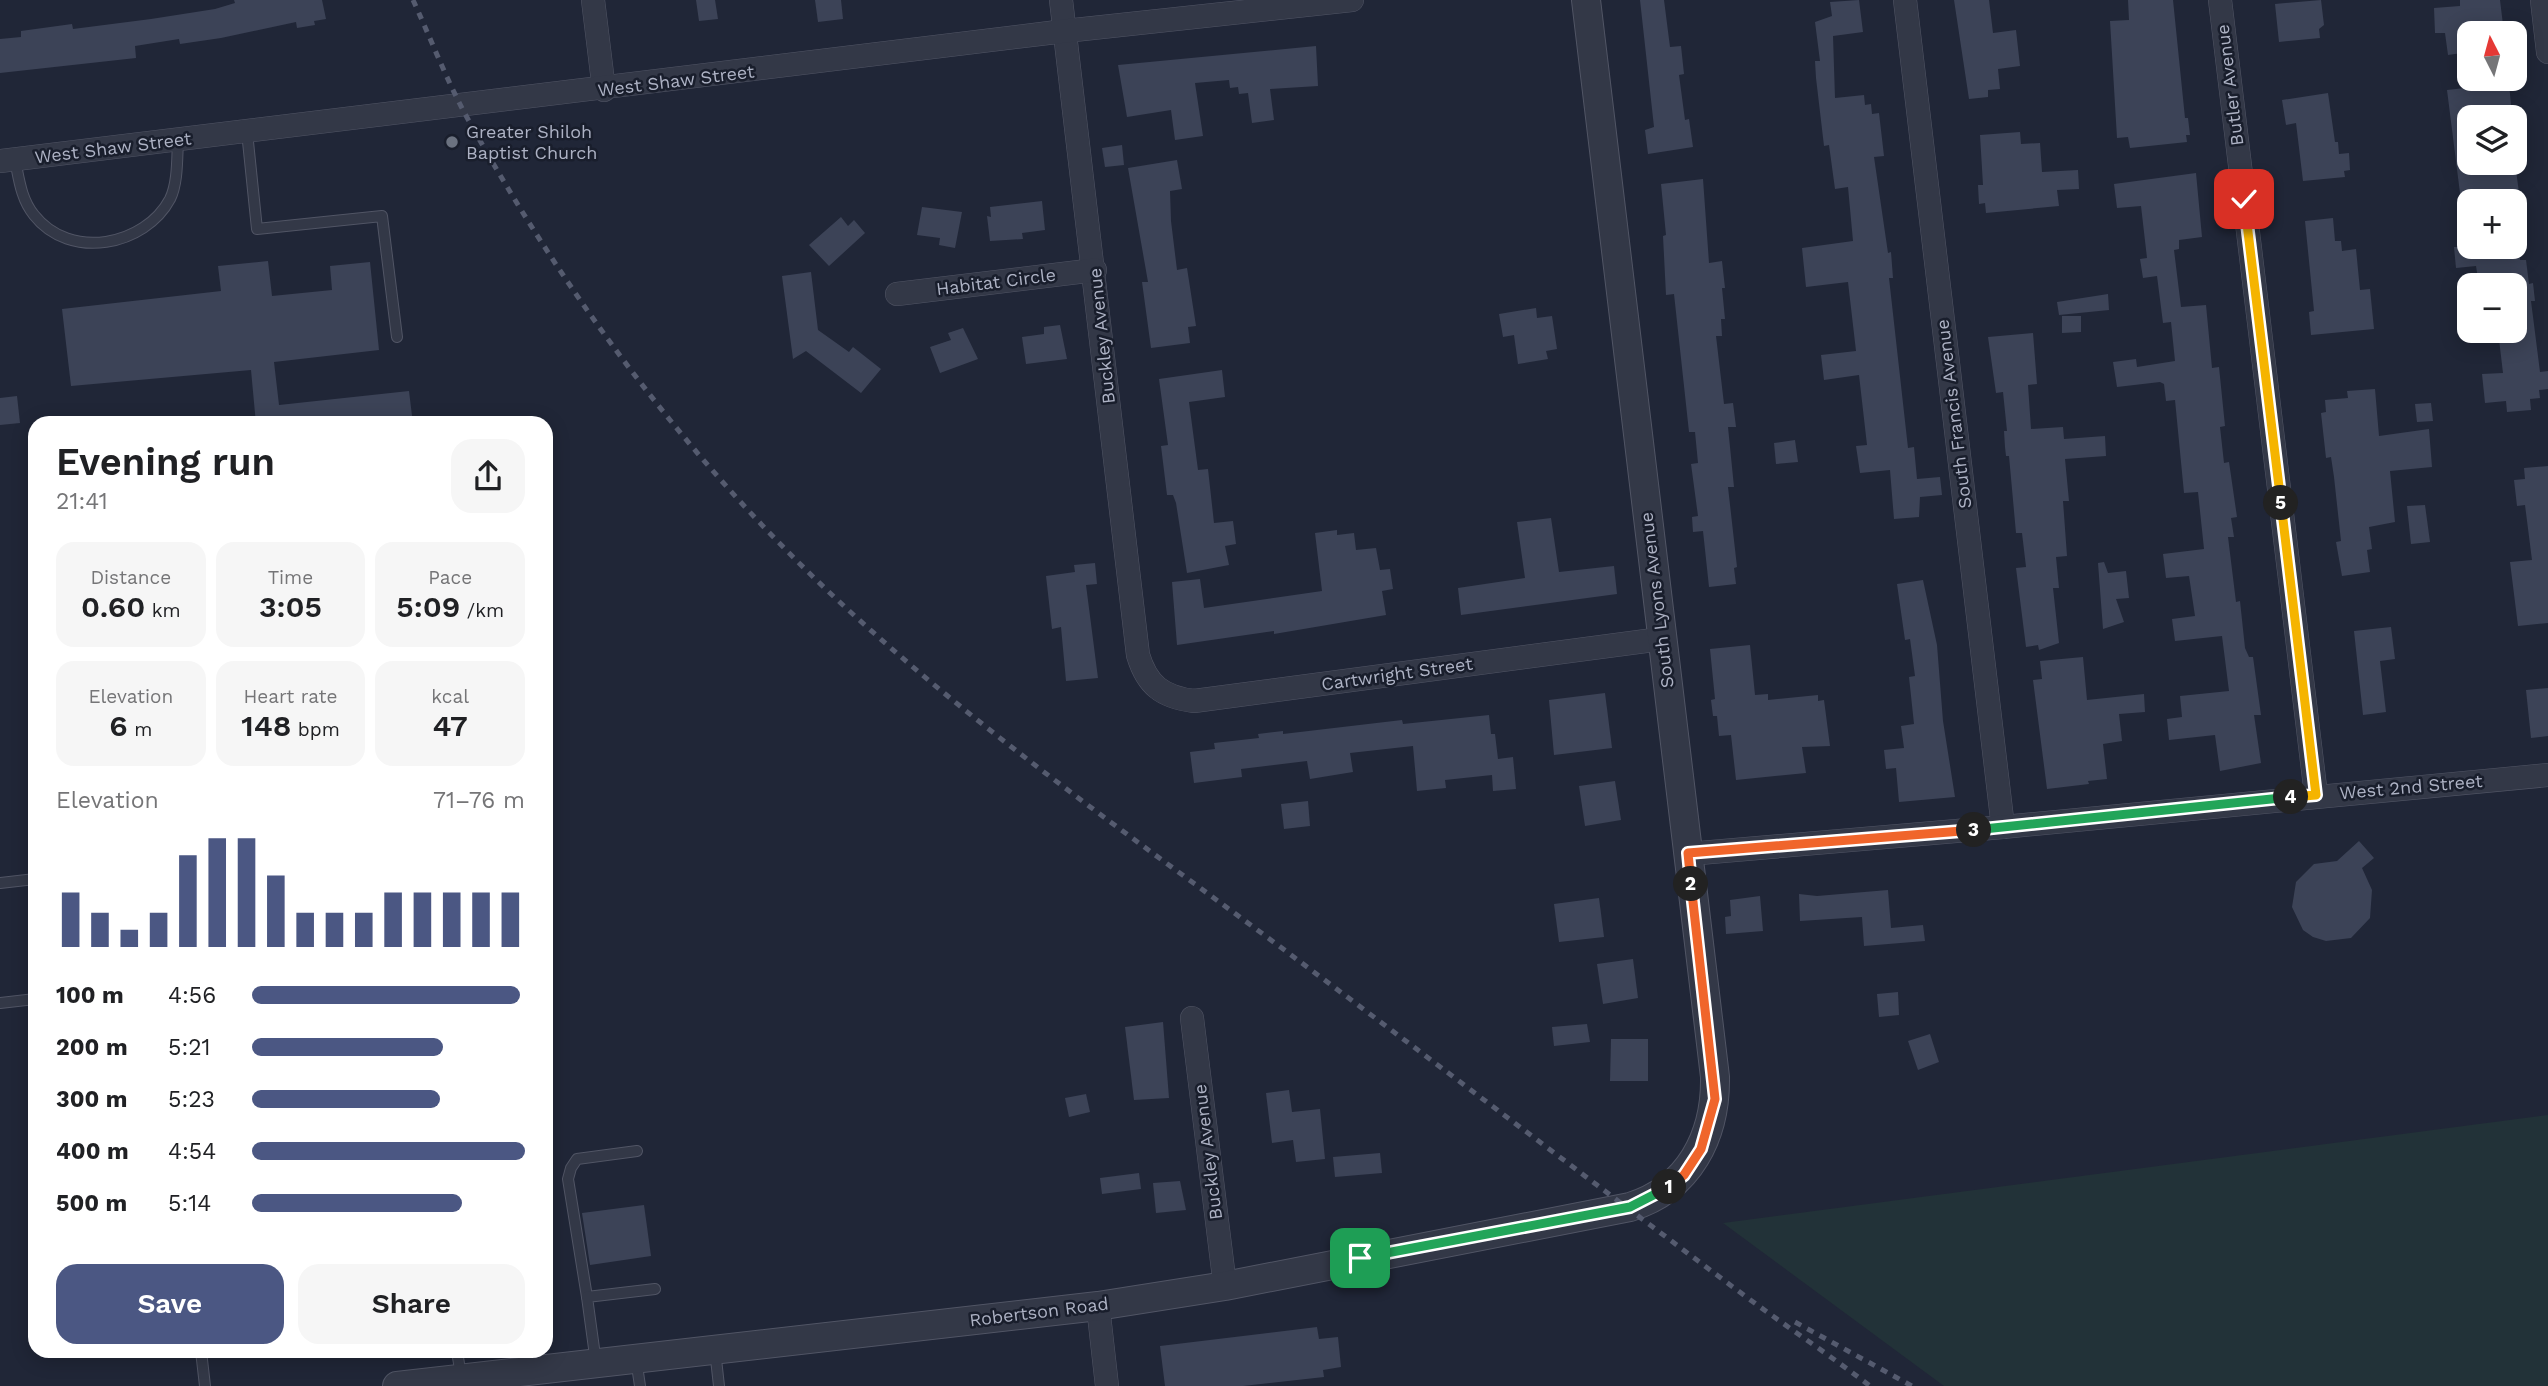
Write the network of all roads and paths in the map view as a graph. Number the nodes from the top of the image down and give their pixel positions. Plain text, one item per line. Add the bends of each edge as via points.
1 (593, 0) edge
2 (1061, 0) edge
3 (1353, 0) edge
4 (1586, 0) edge
5 (1905, 0) edge
6 (2220, 0) edge
7 (2542, 0) edge
8 (1065, 32) junction
9 (2548, 52) edge
10 (604, 90) junction
11 (247, 132) junction
12 (178, 140) junction
13 (7, 160) edge
14 (1095, 270) junction
15 (897, 294) dead end
16 (397, 337) dead end
17 (1661, 639) junction
18 (1143, 673) joint
19 (2548, 775) edge
20 (2316, 795) junction
21 (2003, 827) junction
22 (1688, 853) junction
23 (28, 880) edge
24 (0, 883) edge
25 (28, 1000) edge
26 (0, 1003) edge
27 (1192, 1018) dead end
28 (637, 1151) dead end
29 (1670, 1187) joint
30 (1225, 1286) junction
31 (655, 1289) dead end
32 (587, 1297) junction
33 (1098, 1306) junction
34 (715, 1350) junction
35 (202, 1358) edge
36 (596, 1363) junction
37 (638, 1373) edge
38 (452, 1374) edge
39 (205, 1386) edge
40 (397, 1386) edge
41 (719, 1386) edge
42 (1107, 1386) edge

1 - 10 street
2 - 8 street, Buckley Avenue
3 - 8 street, West Shaw Street
4 - 17 street, South Lyons Avenue
5 - 21 street, South Francis Avenue
6 - 20 street, Butler Avenue
7 - 9 street
8 - 10 street, West Shaw Street
8 - 14 street, Buckley Avenue
10 - 11 street, West Shaw Street
11 - 12 street, West Shaw Street
11 - 16 lane via 257,229 382,216
12 - 13 street, West Shaw Street
12 - 13 lane via 172,196 157,220 135,235 106,243 81,242 35,217
14 - 15 street, Habitat Circle
14 - 18 street, Buckley Avenue
17 - 18 street, Cartwright Street via 1194,701 1174,699 1156,690
17 - 22 street, South Lyons Avenue
19 - 20 street, West 2nd Street
20 - 21 street, West 2nd Street
21 - 22 street, West 2nd Street
22 - 29 street, South Lyons Avenue via 1715,1099 1701,1149
23 - 24 lane
25 - 26 lane
27 - 30 street, Buckley Avenue
28 - 32 lane via 577,1159 571,1168 568,1180
29 - 30 street, Robertson Road via 1630,1207
30 - 33 street, Robertson Road
31 - 32 lane
32 - 36 lane
33 - 34 street, Robertson Road
33 - 42 street
34 - 37 street, Robertson Road
34 - 41 lane
35 - 39 lane
36 - 37 street, Robertson Road
36 - 38 street, Robertson Road
38 - 40 street, Robertson Road

